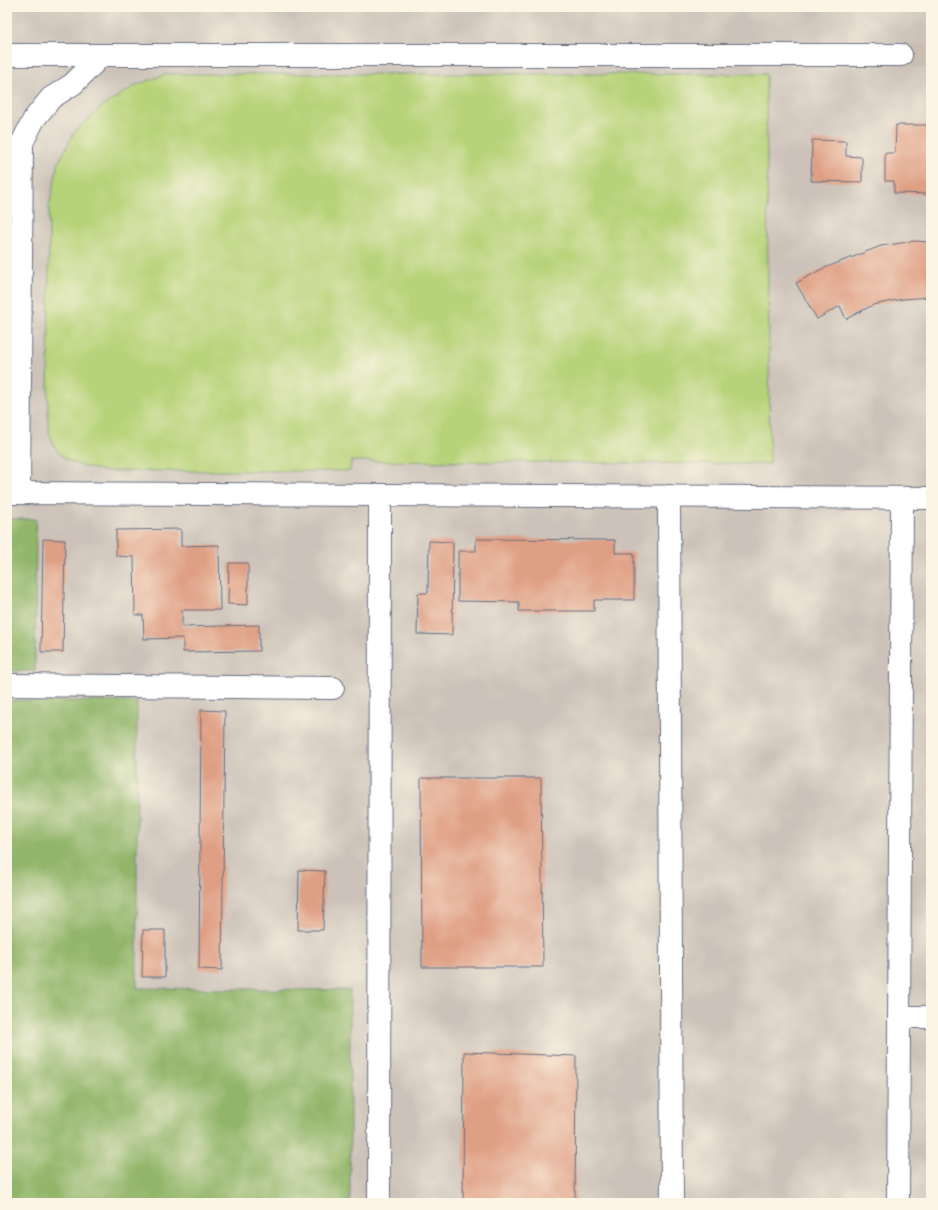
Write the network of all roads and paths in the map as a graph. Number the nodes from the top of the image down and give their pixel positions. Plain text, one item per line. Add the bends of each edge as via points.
1 (7, 55) edge
2 (102, 55) junction
3 (901, 55) tunnel mouth
4 (13, 493) edge
5 (380, 495) junction
6 (669, 496) junction
7 (902, 498) junction
8 (931, 498) edge
9 (7, 686) edge
10 (333, 688) dead end
11 (899, 1017) junction
12 (931, 1017) edge
13 (379, 1203) edge
14 (672, 1203) edge
15 (898, 1203) edge

1 - 2 main road
2 - 3 main road
2 - 4 main road via 73,84 51,98 34,119 22,143
4 - 5 main road
5 - 6 main road
5 - 13 main road
6 - 7 main road
6 - 14 main road
7 - 8 main road
7 - 11 main road
9 - 10 main road
11 - 12 main road
11 - 15 main road

